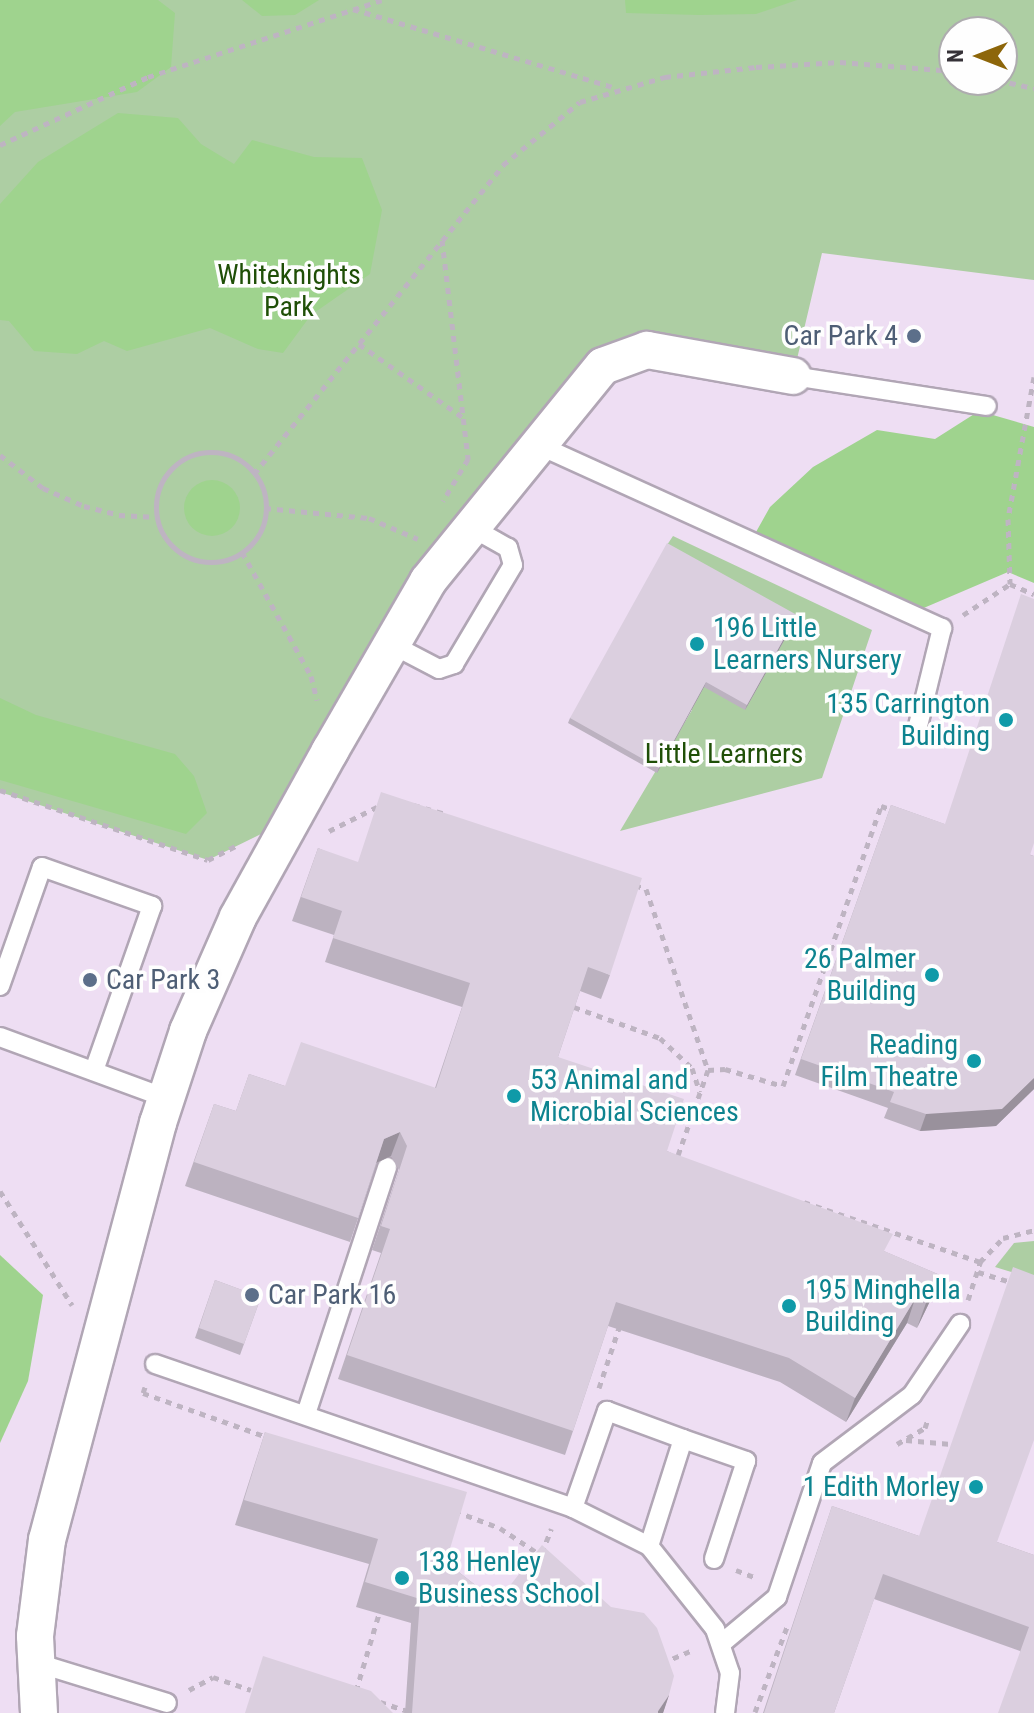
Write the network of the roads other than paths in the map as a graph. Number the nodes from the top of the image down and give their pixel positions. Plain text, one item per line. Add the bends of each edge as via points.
1 (793, 376) joint
2 (987, 406) dead end
3 (536, 444) junction
4 (469, 526) junction
5 (391, 644) junction
6 (918, 726) dead end
7 (0, 986) edge
8 (0, 1037) edge
9 (94, 1071) junction
10 (166, 1098) junction
11 (387, 1167) edge
12 (960, 1324) road end
13 (155, 1364) road end
14 (306, 1414) junction
15 (683, 1439) junction
16 (573, 1508) junction
17 (649, 1546) junction
18 (714, 1559) dead end
19 (722, 1643) junction
20 (34, 1662) junction
21 (167, 1703) road end
22 (39, 1713) edge
23 (725, 1713) edge

1 - 2 lane
1 - 3 street via 647,350 603,366
3 - 4 street
3 - 6 lane via 942,628
4 - 5 street via 432,549
4 - 5 lane via 508,548 513,565 454,664 439,669
5 - 10 street via 238,917 188,1031
7 - 9 lane via 42,867 152,906
8 - 9 lane
9 - 10 lane
10 - 20 street via 47,1540
11 - 14 lane
12 - 19 lane via 912,1395 822,1463 777,1597
13 - 14 lane
14 - 16 lane
15 - 16 lane via 607,1411
15 - 17 lane
15 - 18 lane via 746,1461
16 - 17 lane
17 - 19 lane
19 - 23 lane via 730,1673
20 - 21 lane
20 - 22 street

